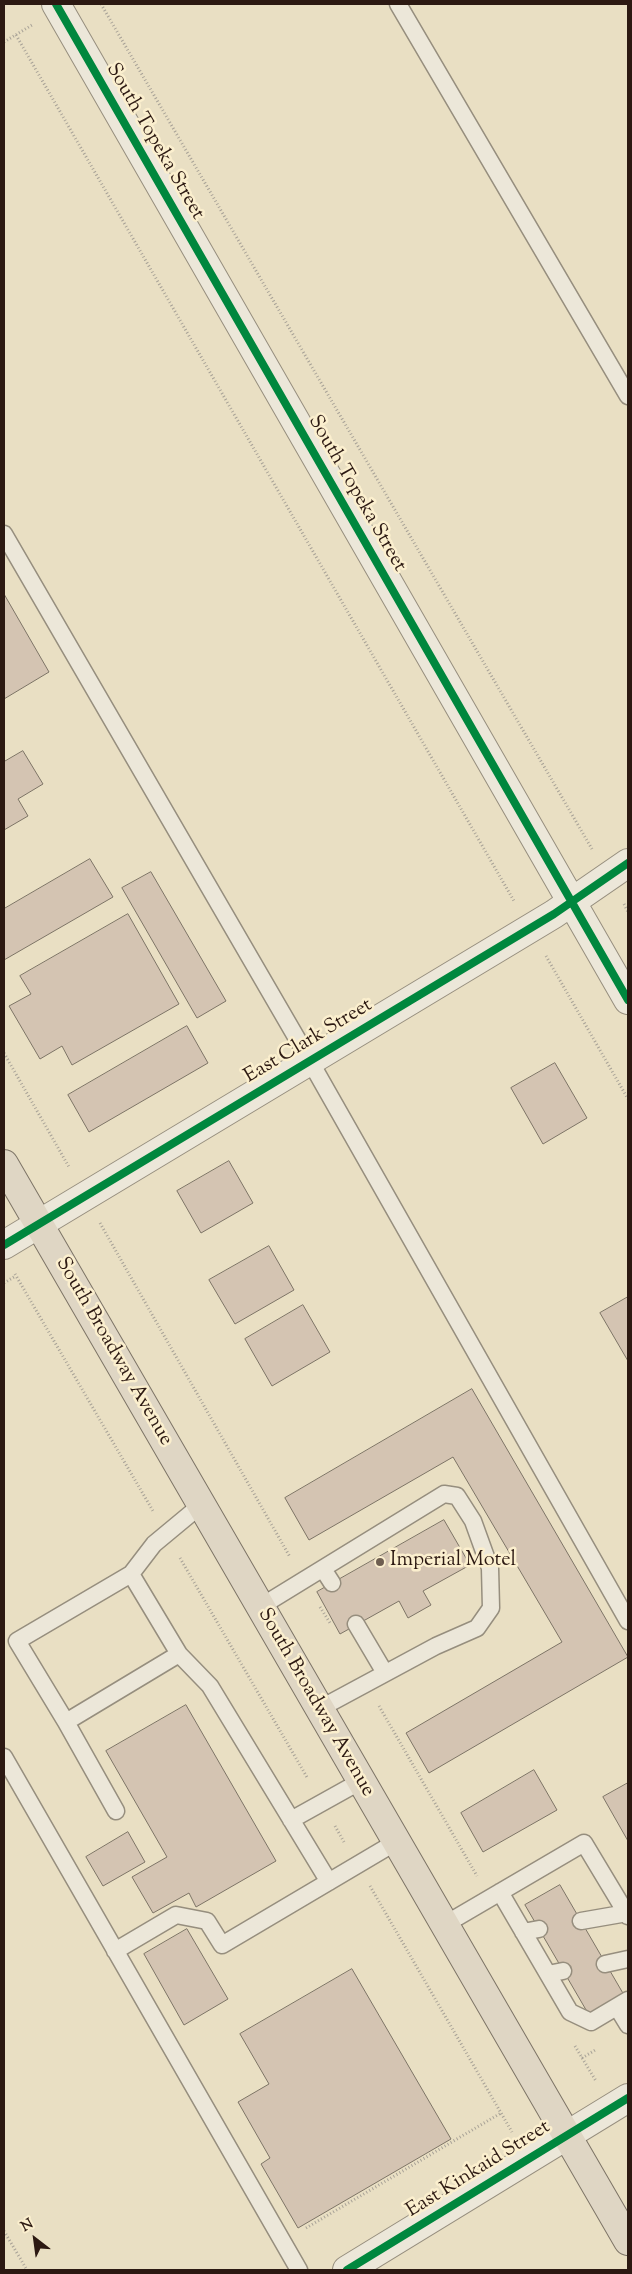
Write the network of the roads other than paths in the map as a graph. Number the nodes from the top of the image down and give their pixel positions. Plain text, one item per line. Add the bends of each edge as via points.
1 (56, 4) edge
2 (398, 4) edge
3 (628, 396) edge
4 (4, 534) edge
5 (618, 870) edge
6 (571, 902) junction
7 (628, 1000) edge
8 (310, 1061) junction
9 (4, 1164) edge
10 (39, 1225) junction
11 (8, 1257) edge
12 (201, 1505) junction
13 (323, 1569) junction
14 (131, 1574) junction
15 (332, 1583) dead end
16 (260, 1607) junction
17 (628, 1621) edge
18 (356, 1624) dead end
19 (179, 1654) junction
20 (385, 1673) junction
21 (319, 1709) junction
22 (66, 1722) junction
23 (4, 1757) edge
24 (360, 1781) junction
25 (116, 1811) dead end
26 (290, 1820) junction
27 (396, 1842) junction
28 (328, 1882) junction
29 (500, 1892) junction
30 (627, 1915) edge
31 (581, 1922) dead end
32 (444, 1925) junction
33 (115, 1952) junction
34 (628, 1959) edge
35 (605, 1964) dead end
36 (623, 2003) edge
37 (628, 2026) edge
38 (628, 2098) edge
39 (568, 2135) junction
40 (628, 2240) edge
41 (299, 2270) edge
42 (346, 2270) edge

1 - 6 street, South Topeka Street
2 - 3 lane
4 - 8 lane
5 - 6 street, East Clark Street
6 - 7 street, South Topeka Street
6 - 8 street, East Clark Street
8 - 10 street, East Clark Street
8 - 17 lane
9 - 10 main road, South Broadway Avenue
10 - 11 street, East Clark Street
10 - 12 main road, South Broadway Avenue
12 - 14 lane via 154,1544
12 - 16 main road, South Broadway Avenue
13 - 15 lane
13 - 16 lane
13 - 20 lane via 444,1494 457,1496 473,1522 490,1568 491,1608 477,1628
14 - 19 lane
14 - 22 lane via 17,1641
16 - 21 main road, South Broadway Avenue
18 - 20 lane
19 - 22 lane
19 - 26 lane via 210,1686
20 - 21 lane
21 - 24 main road, South Broadway Avenue
22 - 25 lane
23 - 33 lane
24 - 26 lane
24 - 27 main road, South Broadway Avenue
26 - 28 lane
27 - 28 lane
27 - 32 main road, South Broadway Avenue
28 - 33 lane via 222,1945 207,1922 176,1914
29 - 30 lane via 584,1843
29 - 32 lane
29 - 36 lane via 531,1931 556,1972 570,2012 591,2022
30 - 31 lane
32 - 39 main road, South Broadway Avenue
33 - 41 lane
34 - 35 lane
36 - 37 lane
38 - 39 street, East Kinkaid Street
39 - 40 main road, South Broadway Avenue
39 - 42 street, East Kinkaid Street

